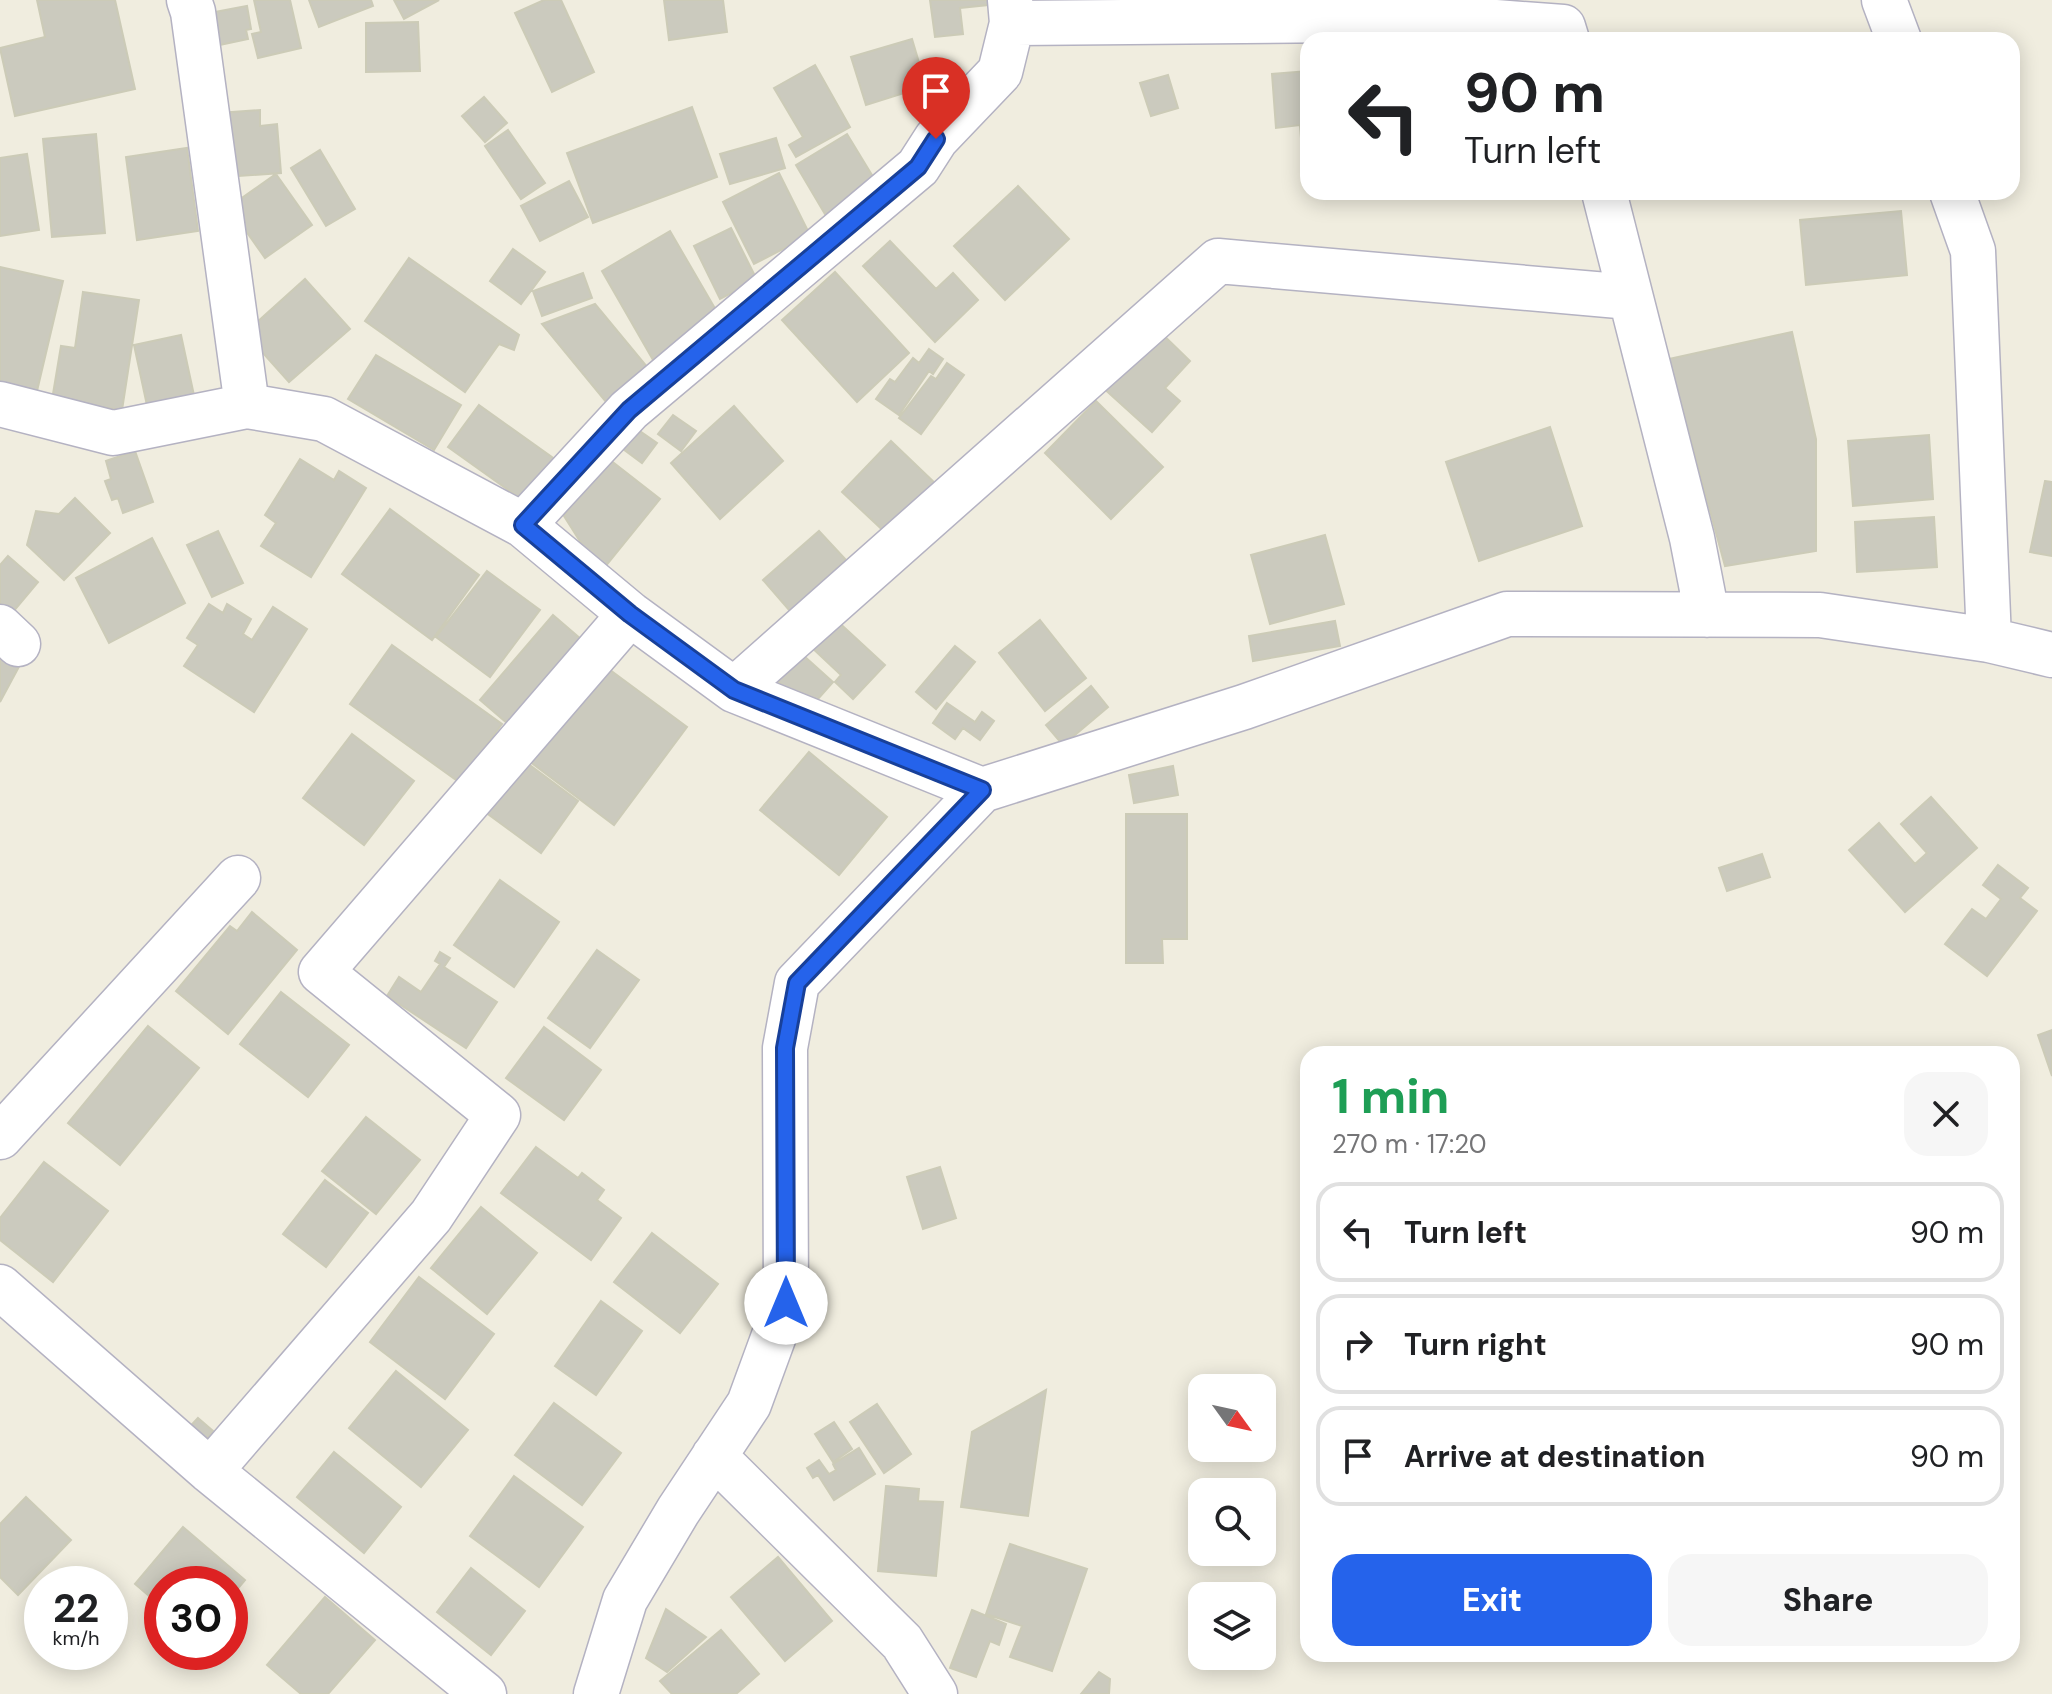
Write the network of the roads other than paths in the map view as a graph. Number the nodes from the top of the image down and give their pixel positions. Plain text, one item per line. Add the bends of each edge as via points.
1 (1884, 0) edge
2 (198, 4) edge
3 (1011, 12) edge
4 (1565, 32) edge
5 (1896, 32) edge
6 (1606, 200) edge
7 (1955, 200) edge
8 (1630, 297) junction
9 (0, 404) edge
10 (247, 406) junction
11 (523, 525) junction
12 (630, 614) junction
13 (1707, 615) junction
14 (1989, 640) junction
15 (2052, 655) edge
16 (734, 690) junction
17 (982, 790) junction
18 (238, 878) dead end
19 (0, 1137) edge
20 (0, 1287) edge
21 (714, 1456) junction
22 (210, 1471) junction
23 (484, 1694) edge
24 (596, 1694) edge
25 (935, 1694) edge

1 - 5 street
2 - 10 street
3 - 4 street via 1456,19 1563,27
3 - 11 street via 1000,72 936,139 918,167 629,410
6 - 8 street
7 - 14 street via 1973,251
8 - 13 street
8 - 16 street via 1218,261
9 - 10 street via 113,433
10 - 11 street via 324,419
11 - 12 street
12 - 16 street
12 - 22 street via 321,972 498,1115 431,1216
13 - 14 street via 1820,615
13 - 17 street via 1507,614 1244,707
14 - 15 street
16 - 17 street
17 - 21 street via 797,983 785,1048 786,1303 749,1404
18 - 19 street
20 - 22 street
21 - 24 street via 625,1600
21 - 25 street via 902,1642
22 - 23 street

